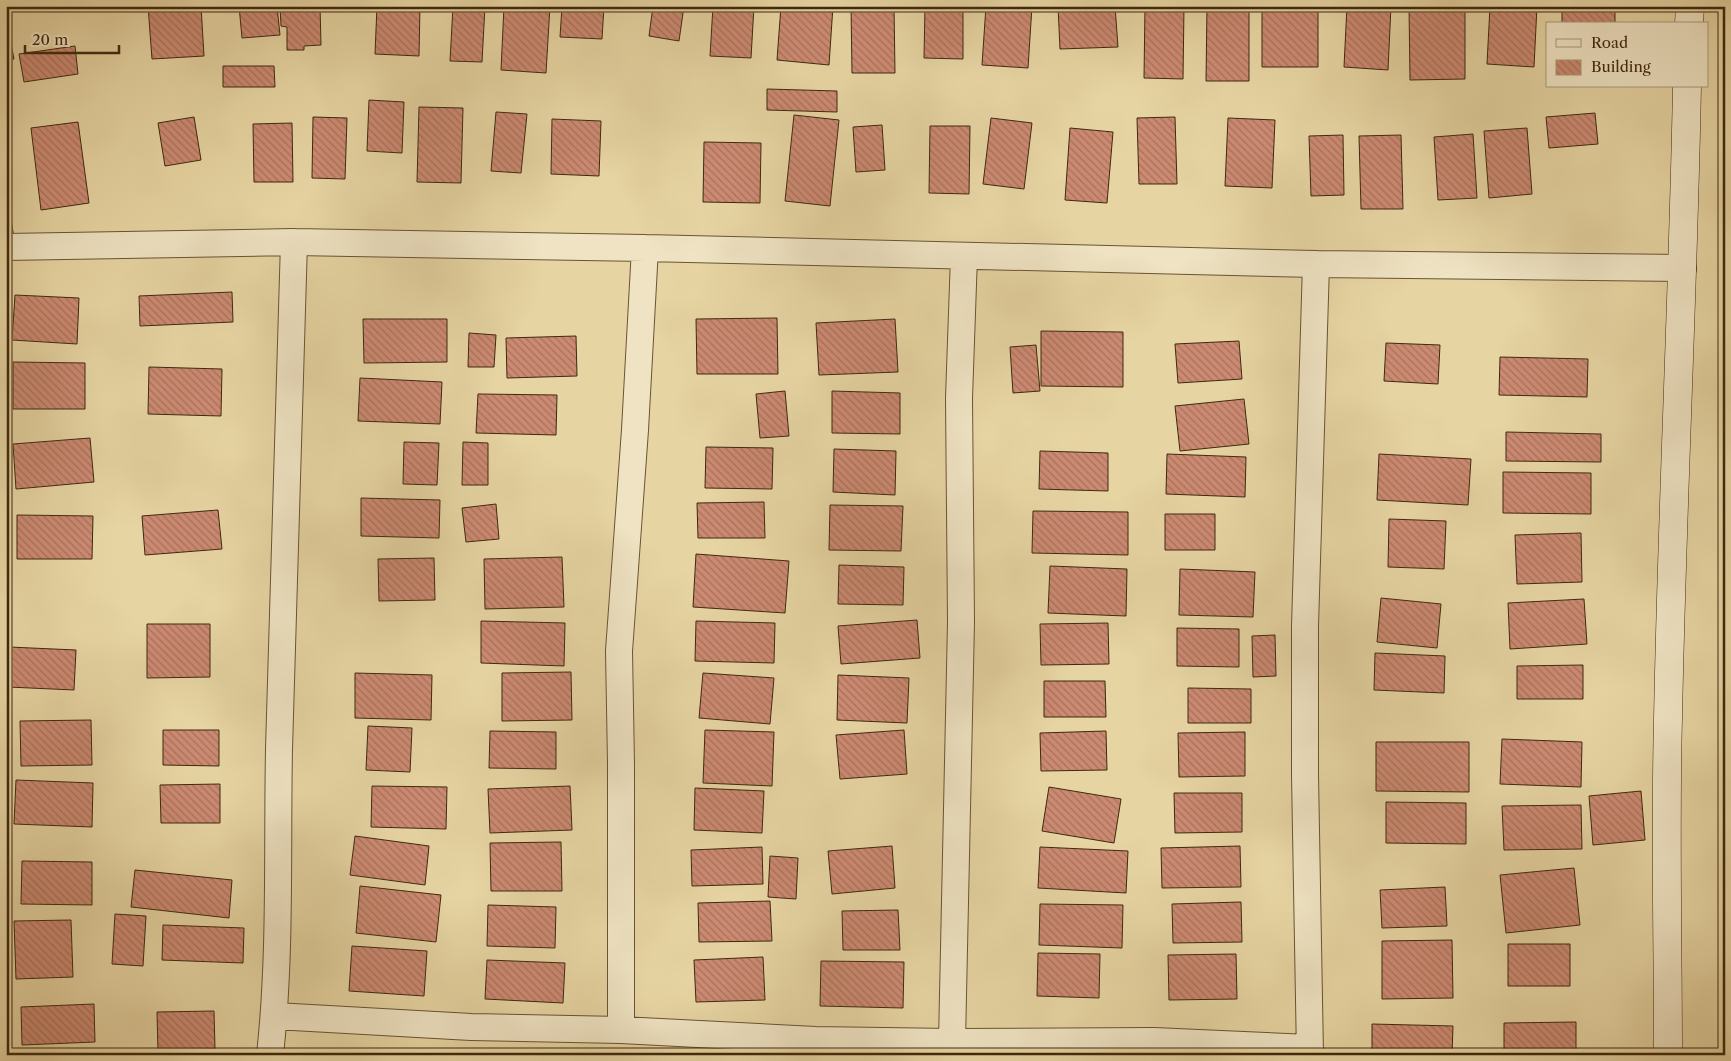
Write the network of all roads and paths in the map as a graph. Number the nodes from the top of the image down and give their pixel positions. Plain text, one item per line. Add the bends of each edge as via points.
1 (1690, 6) edge
2 (1689, 22) edge
3 (1687, 88) edge
4 (294, 242) junction
5 (6, 247) edge
6 (645, 248) junction
7 (964, 256) junction
8 (1316, 264) junction
9 (1683, 268) junction
10 (274, 1016) junction
11 (621, 1030) junction
12 (952, 1042) junction
13 (1310, 1051) edge
14 (270, 1055) edge
15 (1668, 1055) edge

1 - 2 street
3 - 9 street
4 - 5 street
4 - 6 street
4 - 10 street
6 - 7 street
6 - 11 street via 619,651
7 - 8 street
7 - 12 street via 960,398 961,622
8 - 9 street
8 - 13 street via 1306,626
9 - 15 street via 1675,433 1668,722
10 - 11 street via 471,1027
10 - 14 street
11 - 12 street via 815,1040
12 - 13 street via 1154,1041

